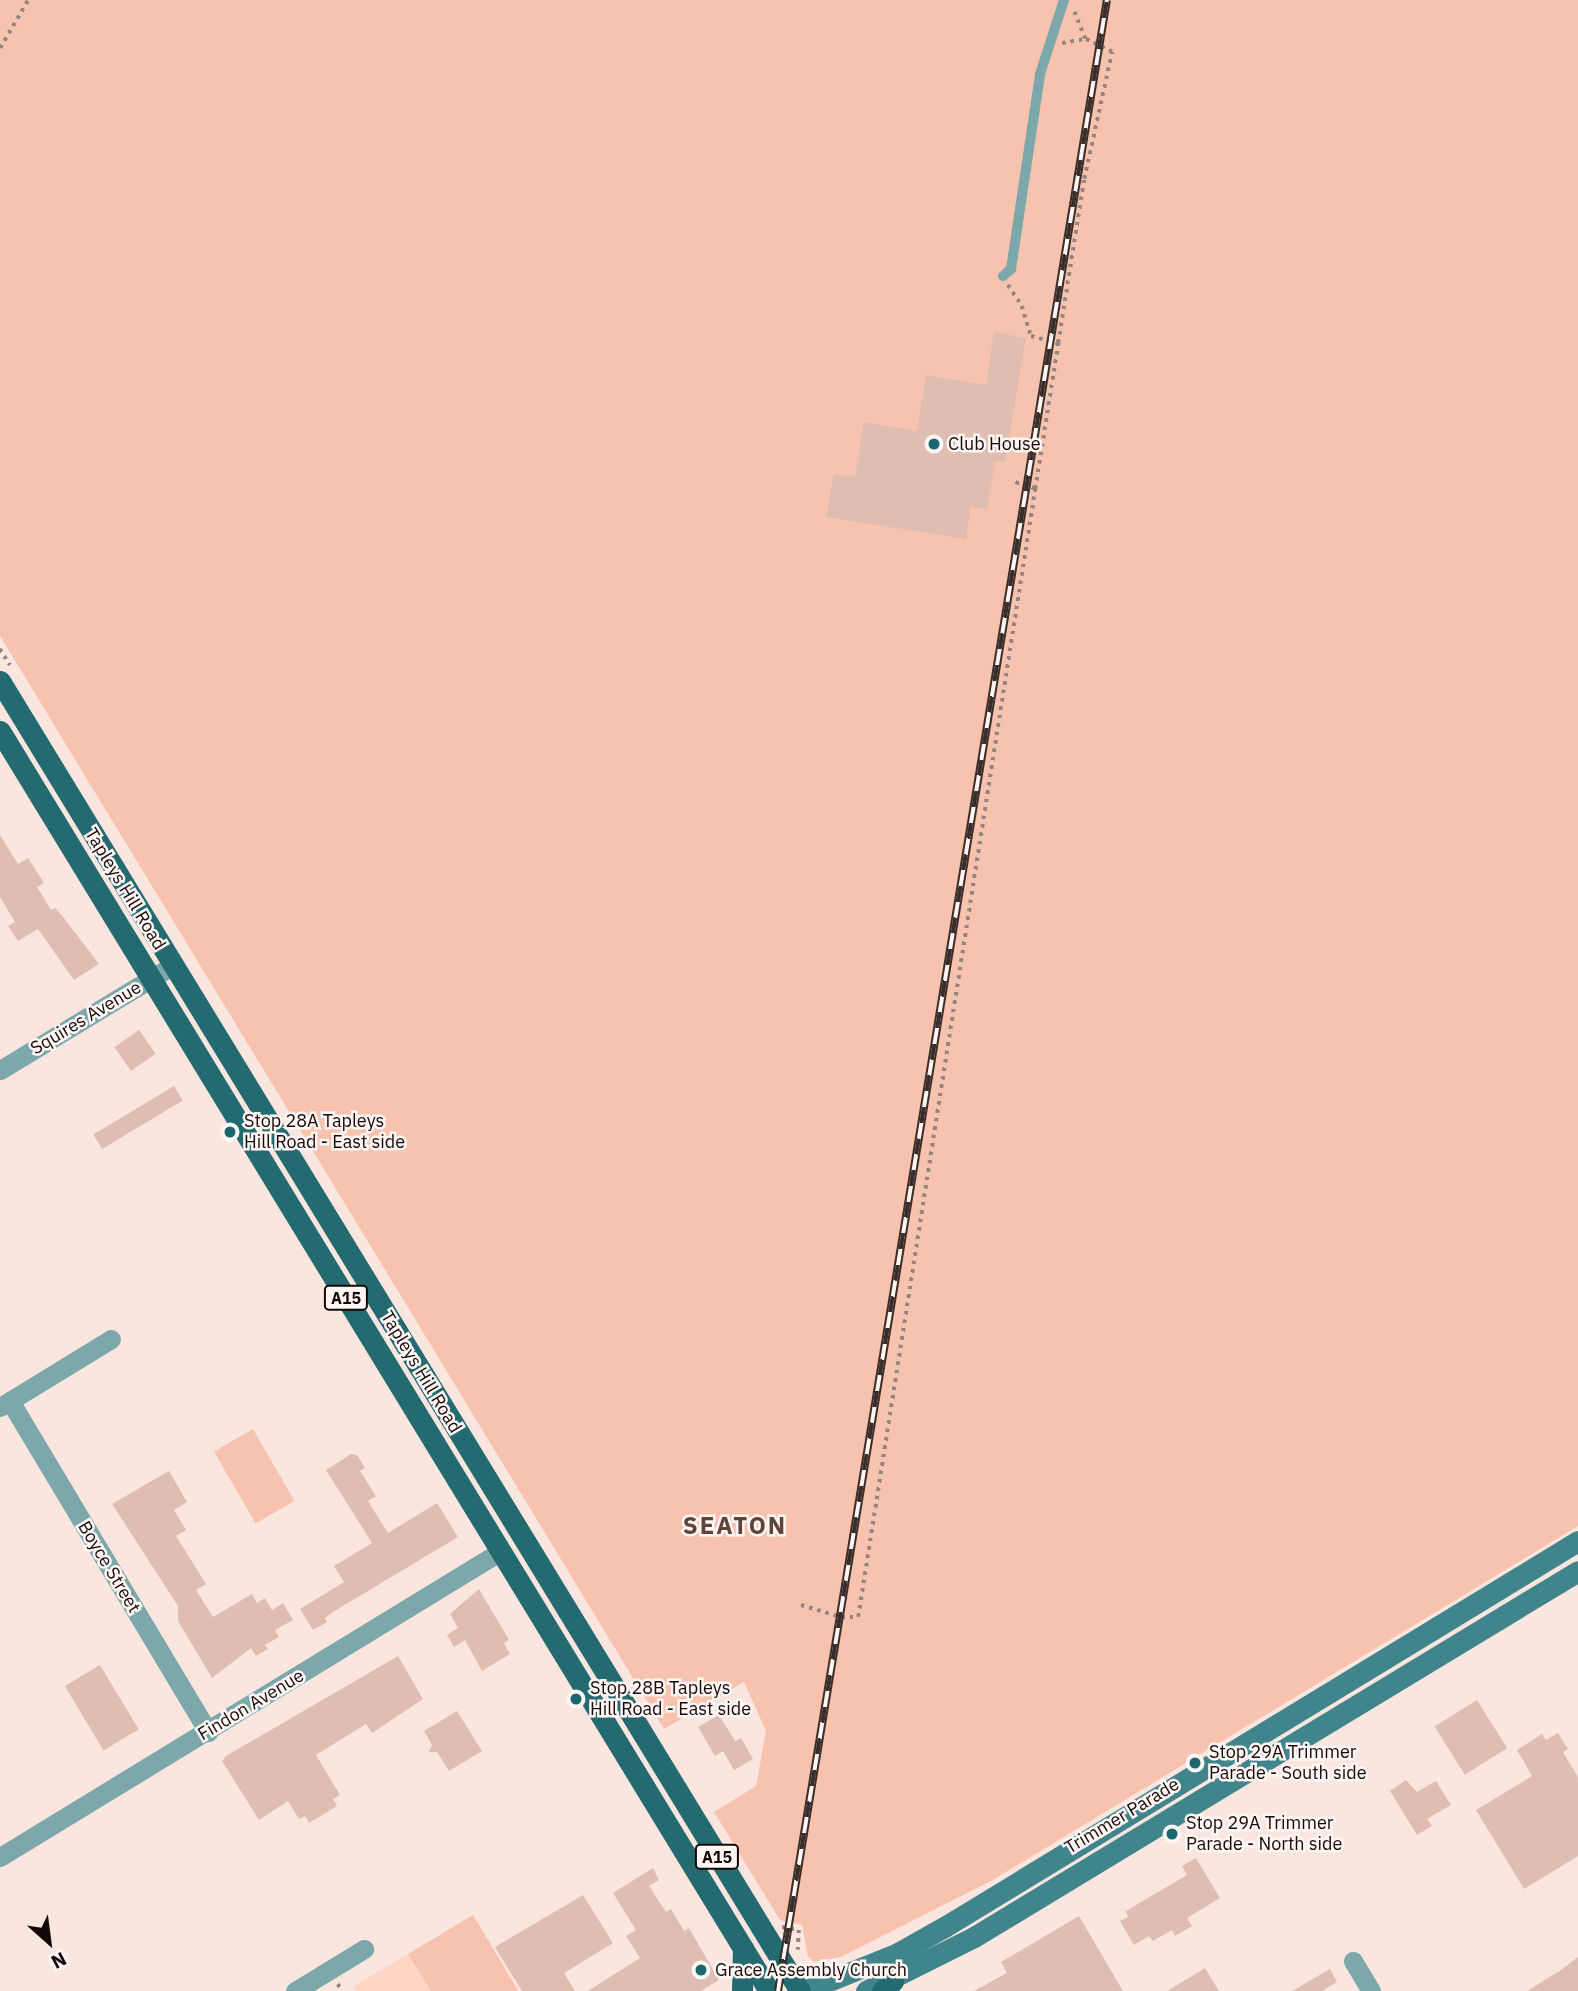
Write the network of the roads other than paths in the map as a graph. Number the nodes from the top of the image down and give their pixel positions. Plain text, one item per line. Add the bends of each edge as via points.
1 (1066, 0) edge
2 (1003, 276) road end
3 (0, 681) edge
4 (0, 731) edge
5 (172, 966) junction
6 (152, 979) junction
7 (0, 1070) edge
8 (111, 1339) dead end
9 (5, 1404) edge
10 (1578, 1541) edge
11 (501, 1551) junction
12 (1578, 1571) edge
13 (208, 1732) junction
14 (0, 1857) edge
15 (743, 1948) junction
16 (364, 1949) dead end
17 (1353, 1961) dead end
18 (887, 1986) edge
19 (295, 1991) edge
20 (743, 1991) edge
21 (769, 1991) edge
22 (802, 1991) edge
23 (866, 1991) edge
24 (1371, 1991) edge

1 - 2 lane via 1040,74 1011,269
3 - 5 main road, Tapleys Hill Road / A15
4 - 6 main road, Tapleys Hill Road / A15
5 - 6 street, Squires Avenue
5 - 22 main road, Tapleys Hill Road / A15
6 - 7 street, Squires Avenue
6 - 11 main road, Tapleys Hill Road / A15
8 - 9 street
9 - 13 street, Boyce Street
10 - 22 main road, Trimmer Parade via 946,1926 898,1953
11 - 13 street, Findon Avenue
11 - 15 main road, Tapleys Hill Road / A15
12 - 18 main road, Trimmer Parade
13 - 14 street, Findon Avenue
15 - 20 main road
15 - 21 main road, Tapleys Hill Road / A15
16 - 19 street
17 - 24 street
18 - 23 main road, Trimmer Parade

